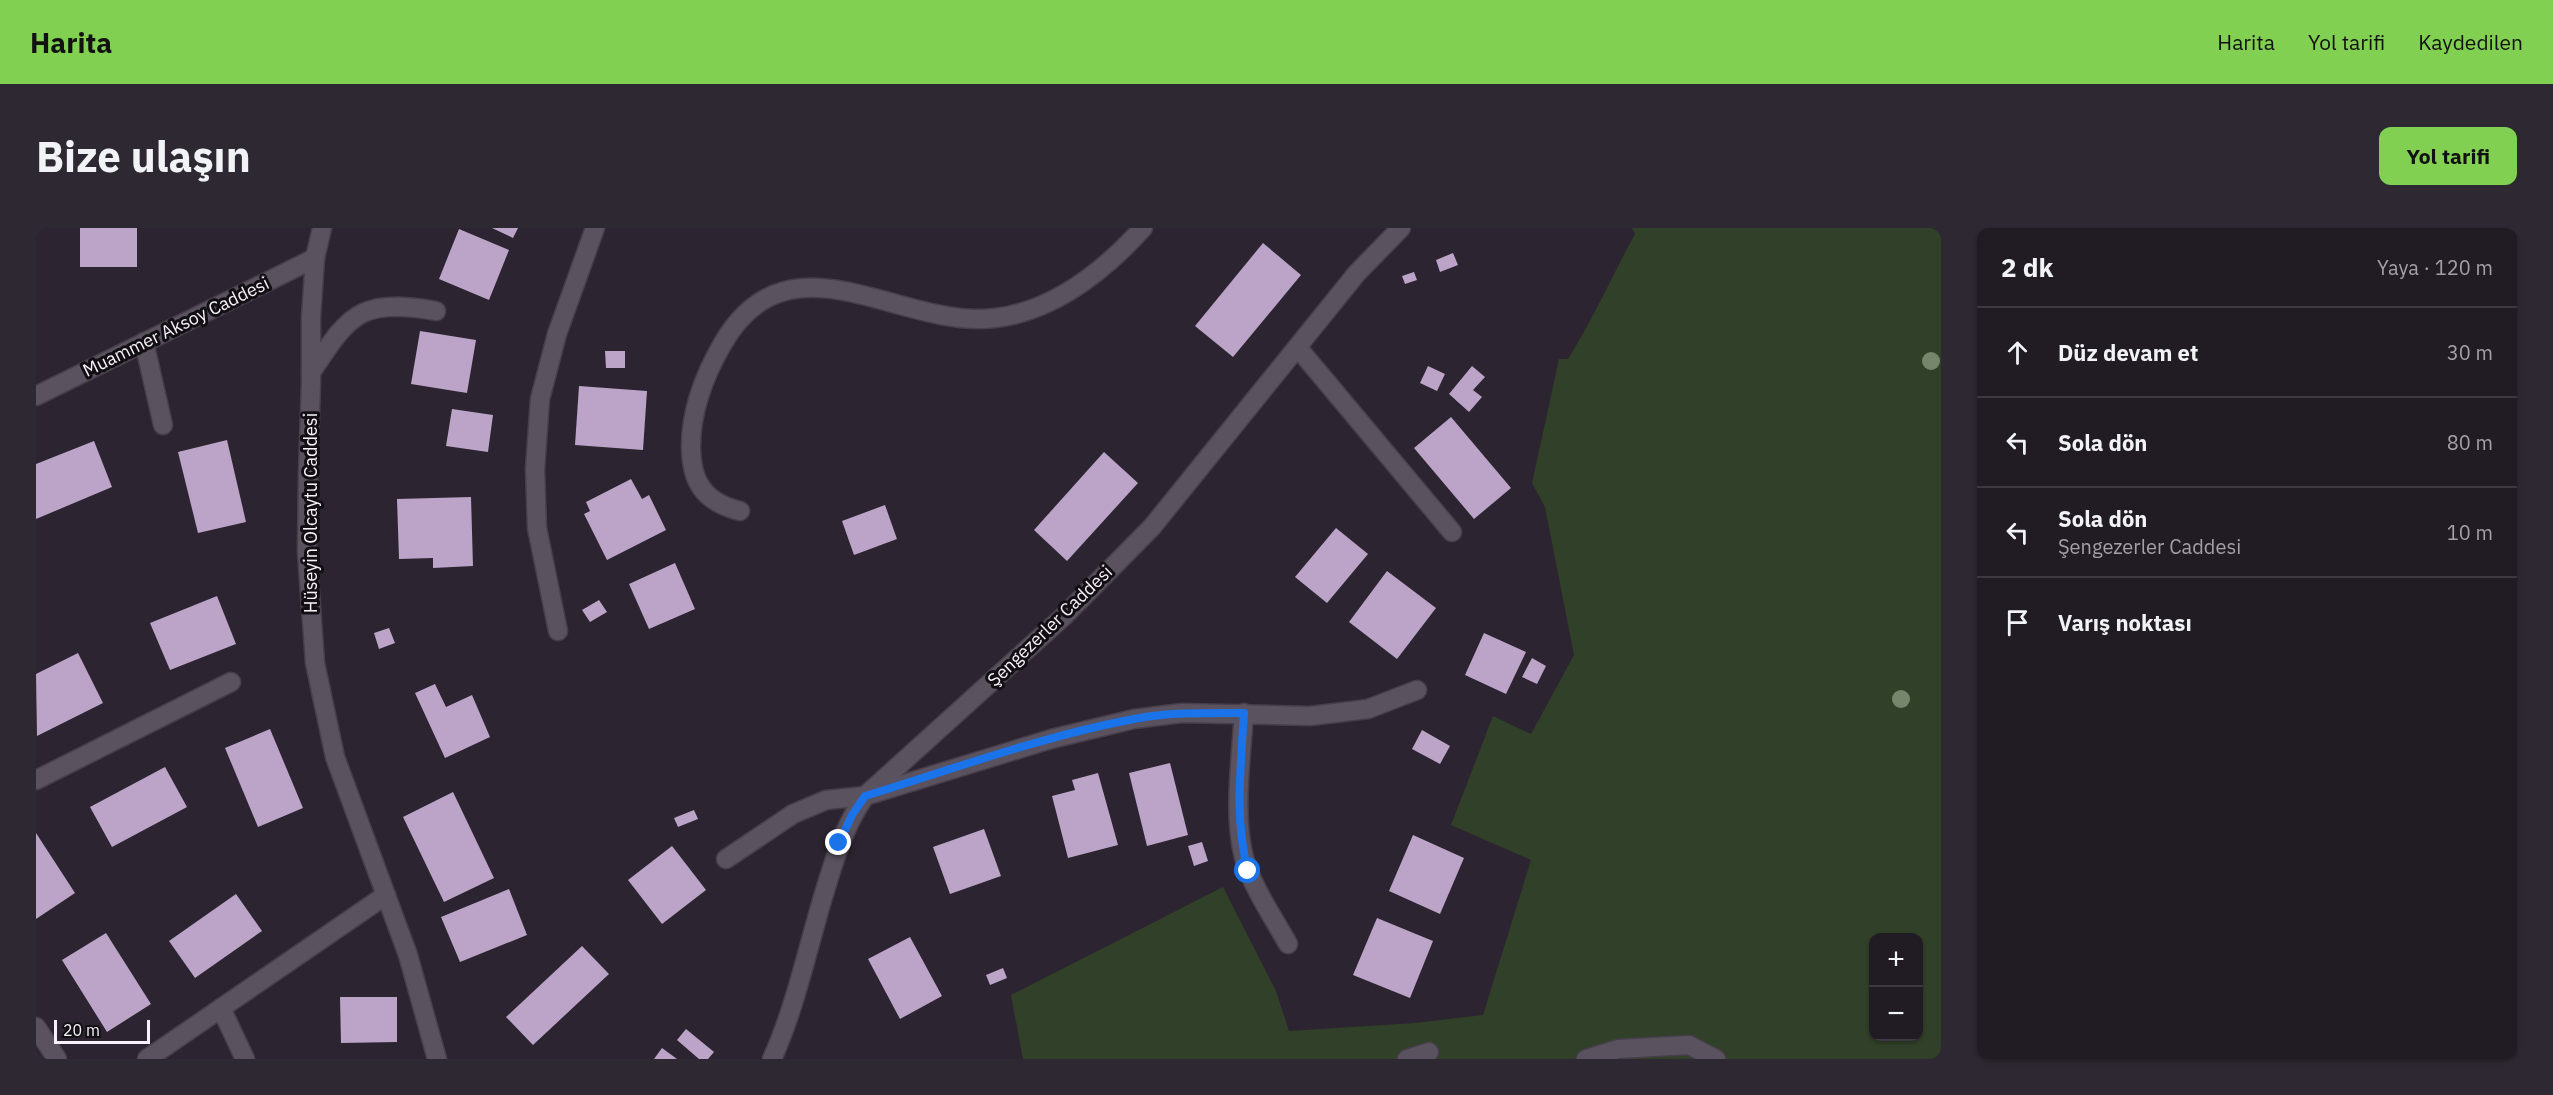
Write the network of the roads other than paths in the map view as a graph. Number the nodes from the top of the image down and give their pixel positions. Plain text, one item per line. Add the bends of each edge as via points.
1 (322, 228) edge
2 (595, 228) edge
3 (1143, 228) edge
4 (1401, 228) edge
5 (315, 258) junction
6 (436, 311) dead end
7 (144, 342) junction
8 (1298, 348) junction
9 (311, 372) junction
10 (39, 388) edge
11 (164, 425) dead end
12 (740, 511) dead end
13 (1452, 532) dead end
14 (558, 631) dead end
15 (231, 682) dead end
16 (1417, 690) dead end
17 (1244, 713) junction
18 (36, 780) edge
19 (865, 796) junction
20 (726, 859) dead end
21 (386, 895) junction
22 (1288, 944) dead end
23 (221, 1008) junction
24 (36, 1027) edge
25 (1429, 1052) dead end
26 (57, 1059) edge
27 (147, 1059) edge
28 (245, 1059) edge
29 (437, 1059) edge
30 (772, 1059) edge
31 (1407, 1059) edge
32 (1586, 1059) edge
33 (1716, 1059) edge

1 - 5 street, Hüseyin Olcaytu Caddesi
2 - 14 street via 557,334 540,399 535,469 537,528
3 - 12 street via 1078,286 1047,304 993,319 961,317 816,286 793,287 757,301 726,337 712,361 691,436 695,480 714,501
4 - 8 street, Şengezerler Caddesi via 1357,273
5 - 7 street, Muammer Aksoy Caddesi
5 - 9 street, Hüseyin Olcaytu Caddesi
6 - 9 street via 403,307 363,313 346,326
7 - 10 street, Muammer Aksoy Caddesi
7 - 11 street
8 - 13 street
8 - 19 street, Şengezerler Caddesi via 1152,527 1064,616
9 - 21 street, Hüseyin Olcaytu Caddesi via 307,552 315,663 335,757
15 - 18 street
16 - 17 street via 1368,709 1310,716
17 - 19 street via 1182,713 1134,719 1051,739
17 - 22 street via 1240,785 1243,851 1248,871
19 - 20 street via 826,800 793,814
19 - 30 street, Şengezerler Caddesi via 839,843 805,963
21 - 23 street
21 - 29 street, Hüseyin Olcaytu Caddesi via 408,955
23 - 27 street
23 - 28 street
24 - 26 street
25 - 31 street
32 - 33 street via 1618,1049 1689,1045

